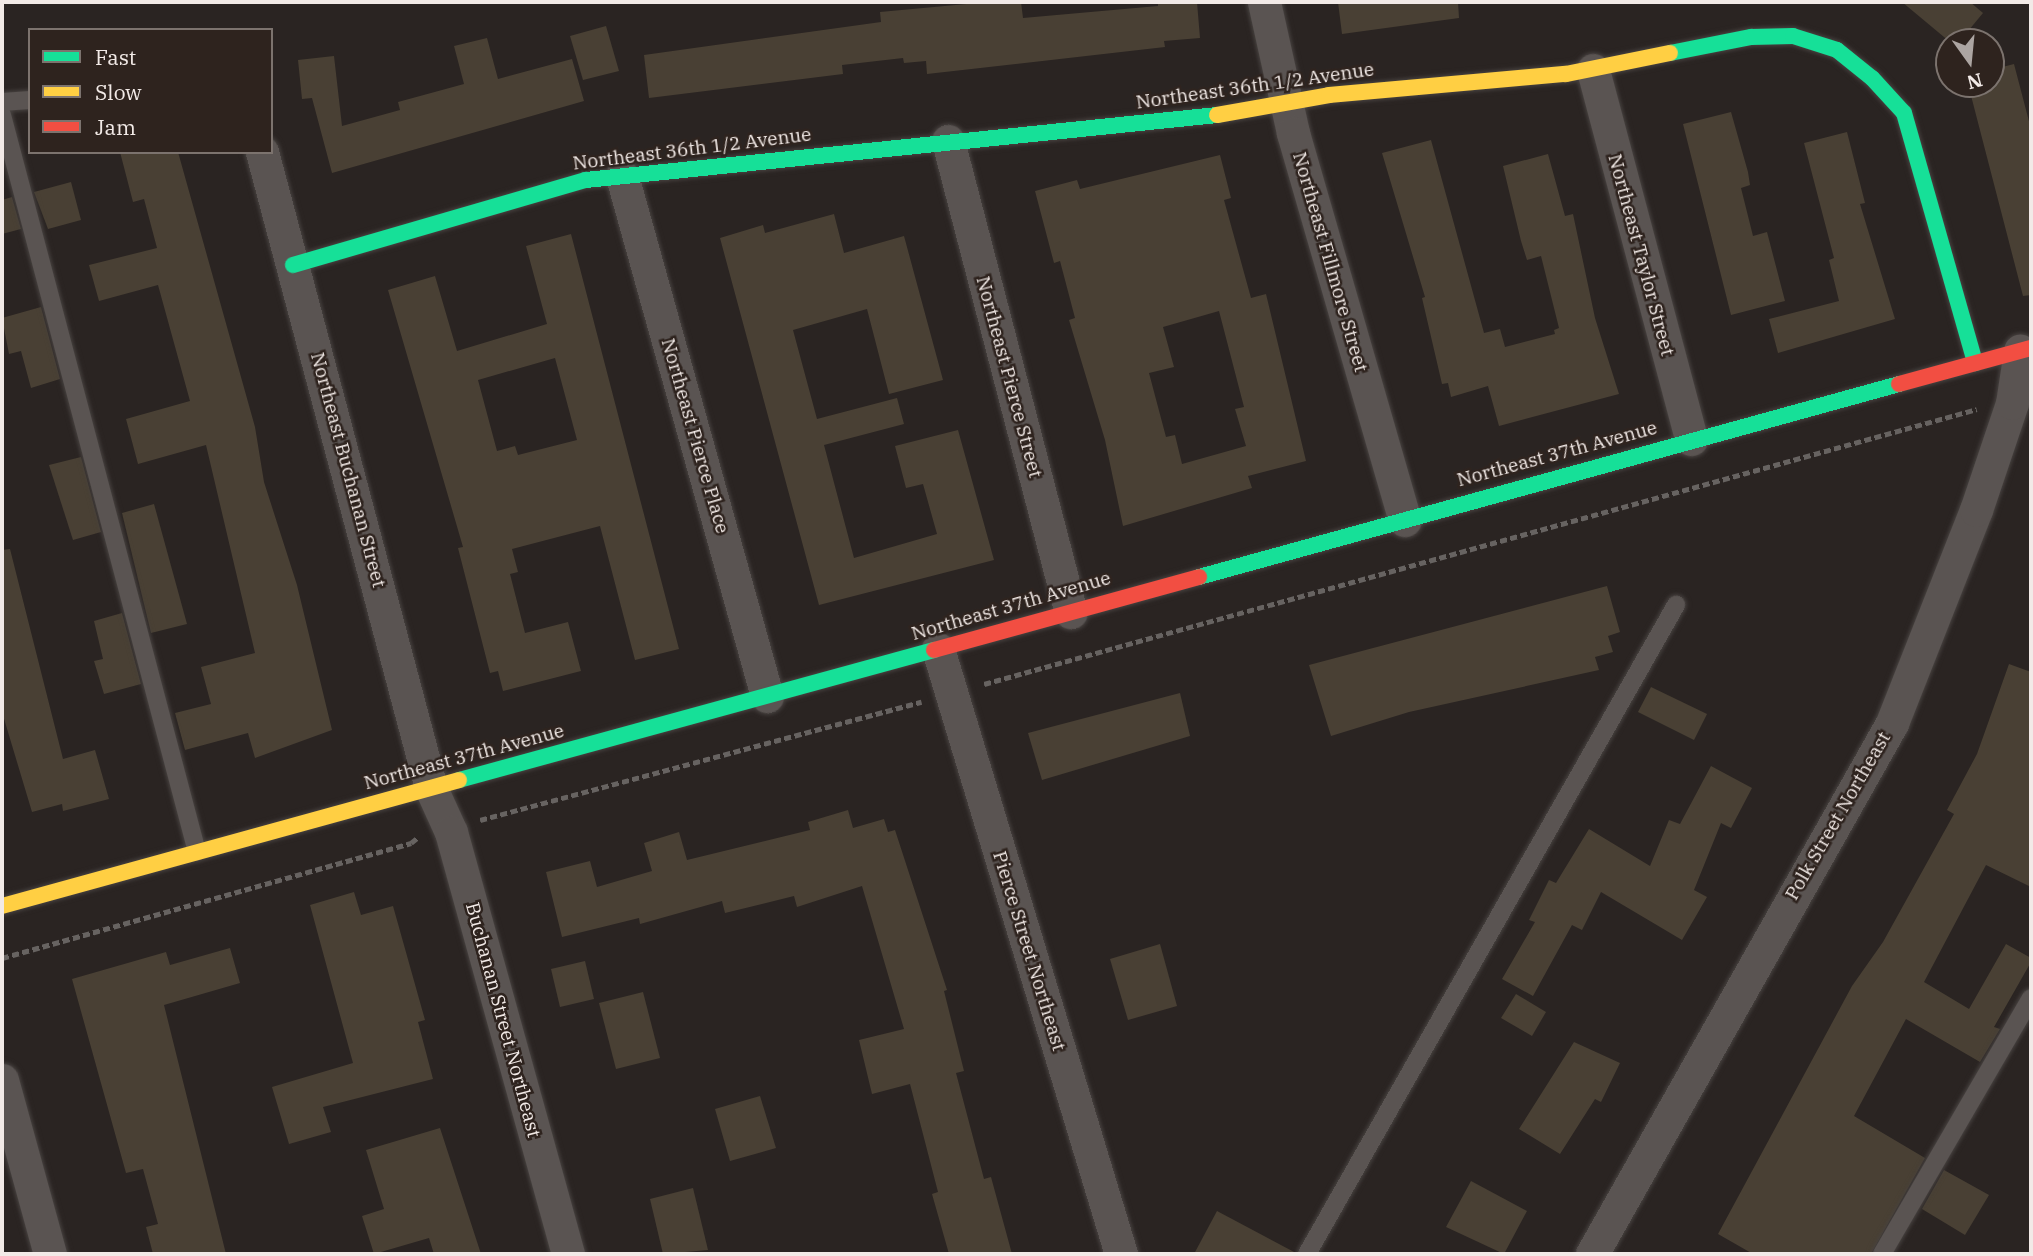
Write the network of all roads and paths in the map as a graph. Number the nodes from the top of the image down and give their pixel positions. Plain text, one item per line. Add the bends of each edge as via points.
1 (1264, 2) edge
2 (1593, 70) junction
3 (28, 100) edge
4 (2, 102) edge
5 (1287, 104) junction
6 (2, 115) edge
7 (948, 141) junction
8 (263, 154) edge
9 (622, 176) junction
10 (293, 265) junction
11 (2026, 349) edge
12 (1975, 363) junction
13 (1982, 407) dead end
14 (1691, 439) junction
15 (1405, 520) junction
16 (1676, 605) dead end
17 (1071, 612) junction
18 (938, 649) junction
19 (995, 681) dead end
20 (767, 696) junction
21 (935, 698) dead end
22 (431, 788) junction
23 (505, 810) dead end
24 (425, 831) dead end
25 (197, 852) junction
26 (2, 906) edge
27 (2, 958) edge
28 (2031, 998) edge
29 (2, 1080) edge
30 (50, 1254) edge
31 (568, 1254) edge
32 (1121, 1254) edge
33 (1307, 1254) edge
34 (1592, 1254) edge
35 (1882, 1254) edge

1 - 5 street, Northeast Fillmore Street
2 - 5 street, Northeast 36th 1/2 Avenue via 1329,95
2 - 12 street, Northeast 36th 1/2 Avenue via 1751,37 1793,36 1837,50 1872,78 1904,113
2 - 14 street, Northeast Taylor Street
3 - 4 lane
5 - 7 street, Northeast 36th 1/2 Avenue via 1247,112
5 - 15 street, Northeast Fillmore Street
6 - 25 lane
7 - 9 street, Northeast 36th 1/2 Avenue
7 - 17 street, Northeast Pierce Street
8 - 10 street, Northeast Buchanan Street
9 - 10 street, Northeast 36th 1/2 Avenue via 586,180
9 - 20 street, Northeast Pierce Place
10 - 22 street, Northeast Buchanan Street
11 - 12 street, Northeast 37th Avenue
11 - 34 street, Polk Street Northeast via 1976,510 1892,723
12 - 14 street, Northeast 37th Avenue
13 - 19 path
14 - 15 street, Northeast 37th Avenue
15 - 17 street, Northeast 37th Avenue
16 - 33 lane
17 - 18 street, Northeast 37th Avenue
18 - 20 street, Northeast 37th Avenue
18 - 32 street, Pierce Street Northeast
20 - 22 street, Northeast 37th Avenue
21 - 23 path
22 - 25 street, Northeast 37th Avenue
22 - 31 street, Buchanan Street Northeast via 451,832
24 - 27 path via 411,843
25 - 26 street, Northeast 37th Avenue
28 - 35 lane
29 - 30 street

